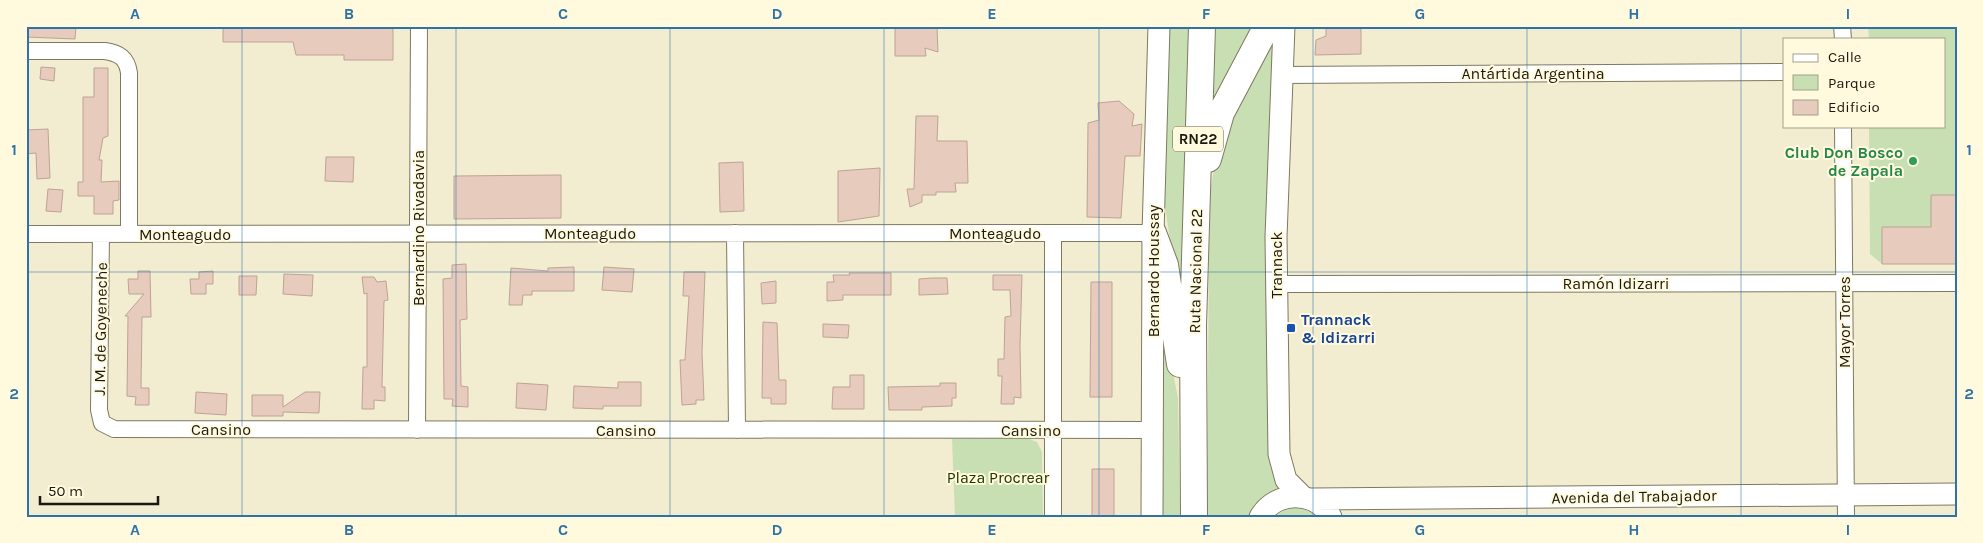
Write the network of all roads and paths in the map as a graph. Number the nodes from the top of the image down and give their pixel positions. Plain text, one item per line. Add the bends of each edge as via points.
1 (419, 26) edge
2 (1158, 26) edge
3 (1202, 26) edge
4 (1268, 26) edge
5 (1284, 26) edge
6 (26, 51) edge
7 (1783, 72) edge
8 (1282, 75) junction
9 (1843, 128) edge
10 (1053, 233) junction
11 (1153, 233) junction
12 (26, 234) edge
13 (101, 234) junction
14 (130, 234) junction
15 (418, 234) junction
16 (735, 234) junction
17 (1195, 251) junction
18 (1844, 283) junction
19 (1957, 283) edge
20 (1276, 284) junction
21 (1194, 406) junction
22 (102, 424) joint
23 (417, 430) junction
24 (737, 430) junction
25 (1053, 430) junction
26 (1152, 430) junction
27 (1846, 494) junction
28 (1957, 494) edge
29 (1307, 498) junction
30 (1053, 517) edge
31 (1152, 517) edge
32 (1194, 517) edge
33 (1260, 517) edge
34 (1332, 517) edge
35 (1846, 517) edge

1 - 15 street, Bernardino Rivadavia
2 - 11 street, Bernardo Houssay
3 - 17 main road, Ruta Nacional 22 / RN22
4 - 17 main road via 1229,97 1214,133 1205,171
5 - 8 street, Trannack
6 - 14 street via 105,51 122,57 129,73
7 - 8 street, Antártida Argentina
8 - 20 street, Trannack
9 - 18 street, Mayor Torres
10 - 11 street, Monteagudo
10 - 16 street, Monteagudo
10 - 25 street
11 - 21 main road via 1166,264 1180,362
11 - 26 street, Bernardo Houssay
12 - 13 street, Monteagudo
13 - 14 street, Monteagudo
13 - 22 street, J. M. de Goyeneche via 98,410
14 - 15 street, Monteagudo
15 - 16 street, Monteagudo
15 - 23 street, Bernardino Rivadavia
16 - 24 street
17 - 21 main road, Ruta Nacional 22 / RN22
18 - 19 street, Ramón Idizarri
18 - 20 street, Ramón Idizarri
18 - 27 street, Mayor Torres
20 - 29 street, Trannack via 1279,454 1286,480
21 - 32 main road, Ruta Nacional 22 / RN22
22 - 23 street, Cansino via 114,429
23 - 24 street, Cansino
24 - 25 street, Cansino
25 - 26 street, Cansino
25 - 30 street
26 - 31 street, Bernardo Houssay
27 - 28 street, Avenida del Trabajador
27 - 29 street, Avenida del Trabajador
27 - 35 street, Mayor Torres
29 - 33 street via 1280,499
29 - 34 street, Trannack via 1321,504

